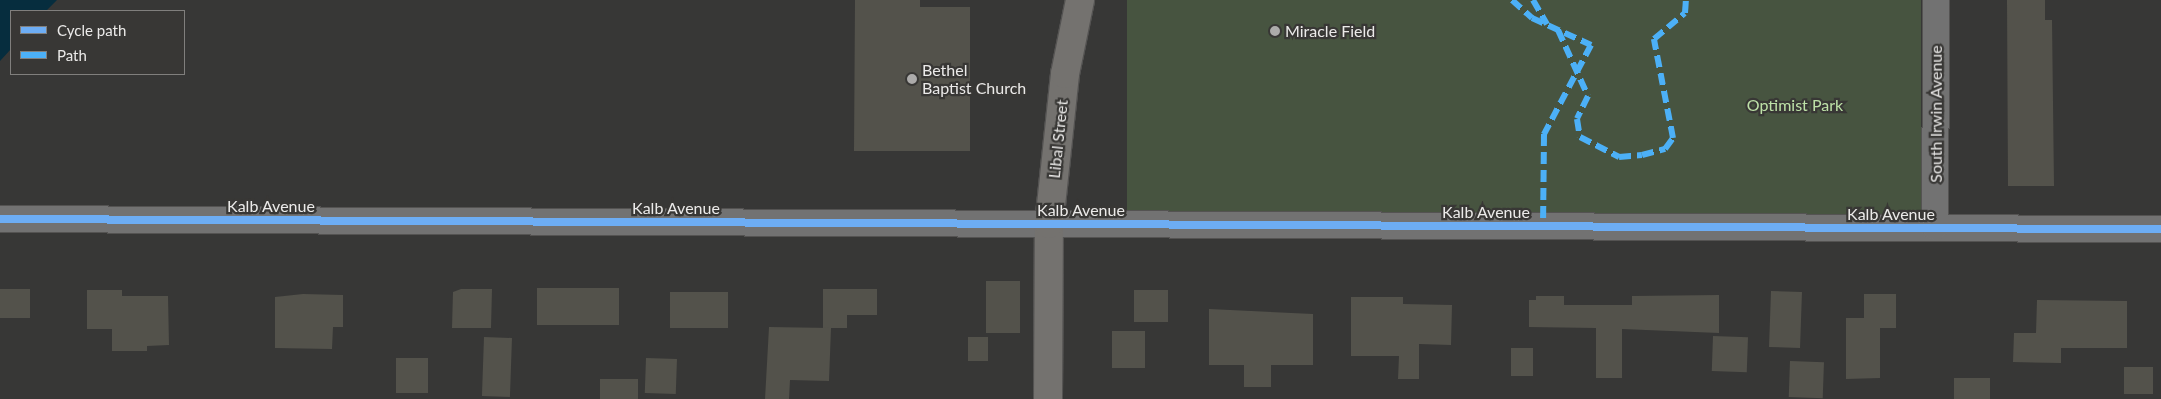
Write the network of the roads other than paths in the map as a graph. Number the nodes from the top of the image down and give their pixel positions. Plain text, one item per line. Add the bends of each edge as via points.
1 (1080, 0) edge
2 (1936, 0) edge
3 (0, 218) edge
4 (1048, 224) junction
5 (1935, 228) junction
6 (2161, 229) edge
7 (1048, 399) edge

1 - 4 street, Libal Street via 1065,74
2 - 5 street, South Irwin Avenue
3 - 4 street, Kalb Avenue
4 - 5 street, Kalb Avenue
4 - 7 street, Libal Street
5 - 6 street, Kalb Avenue

